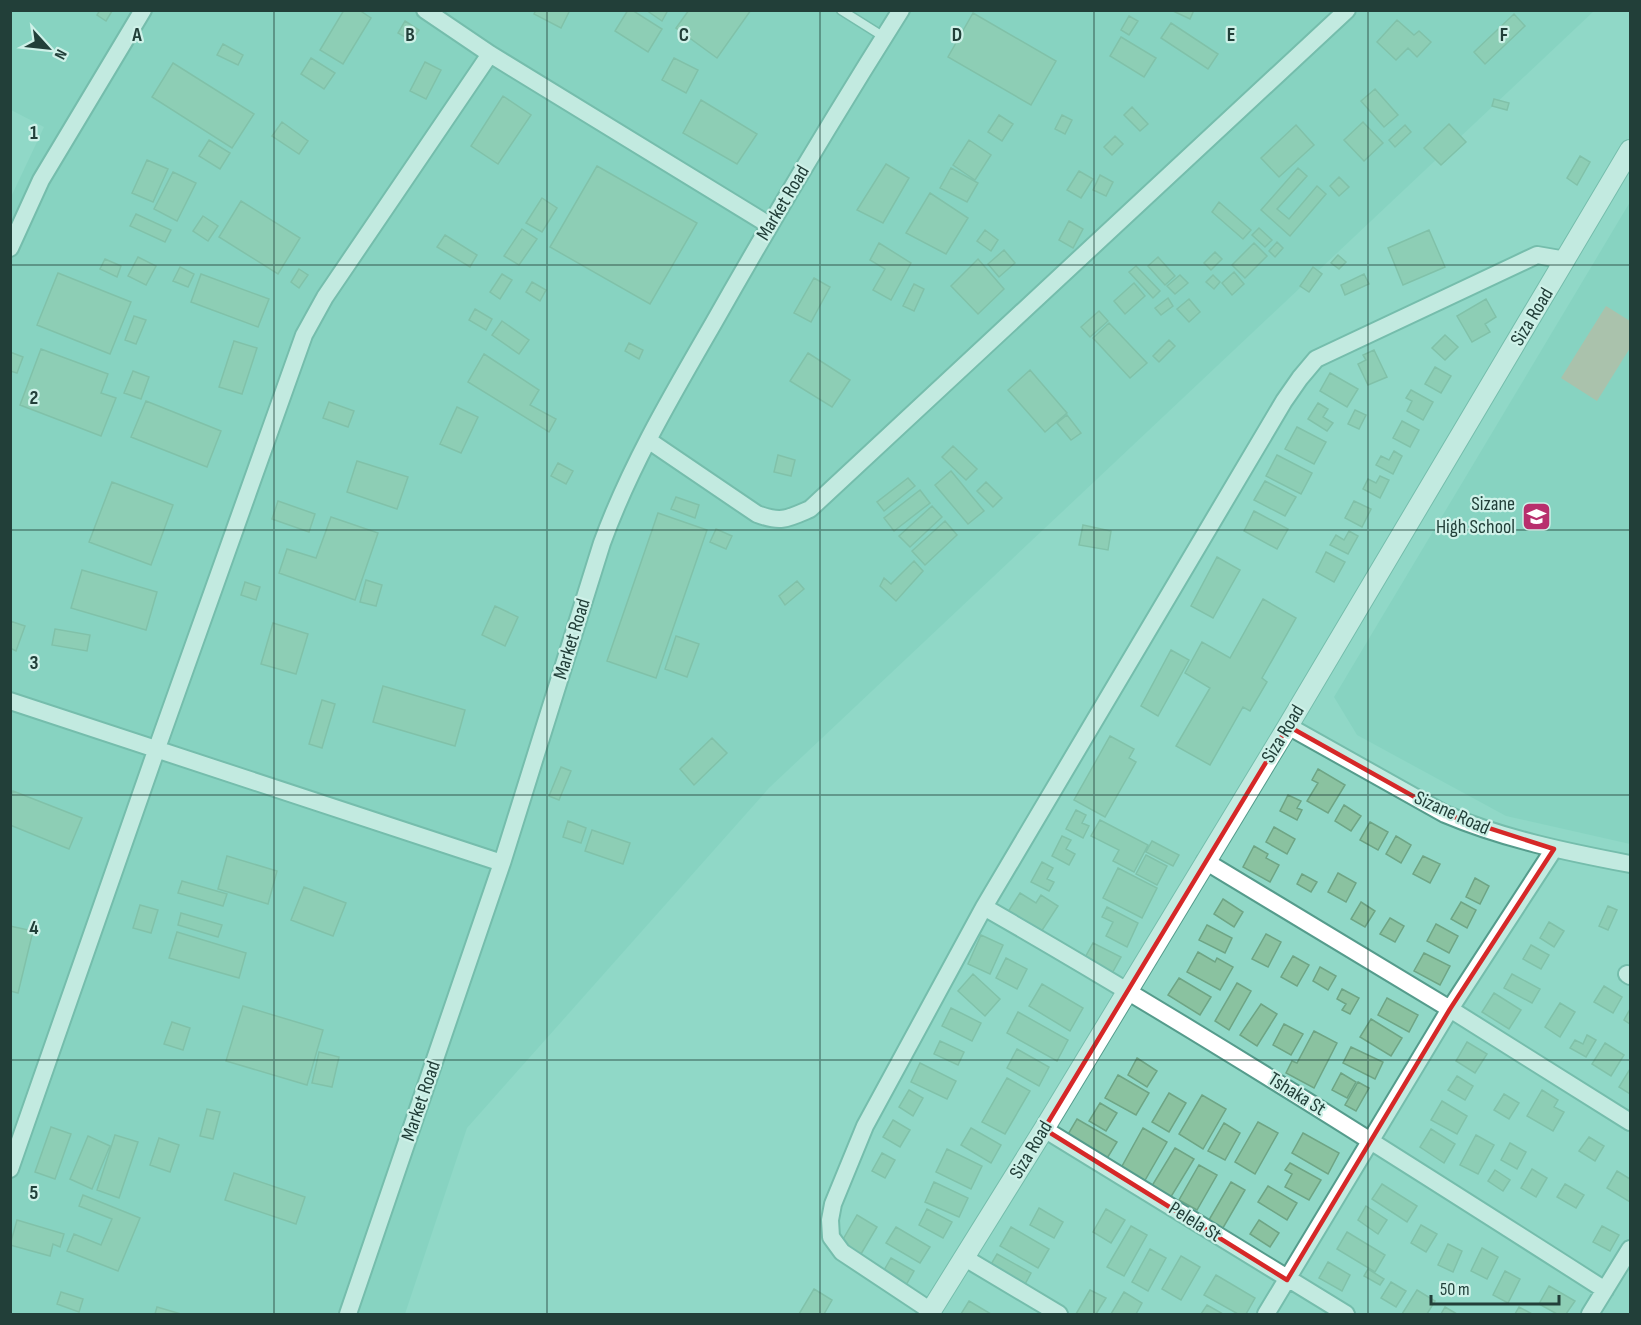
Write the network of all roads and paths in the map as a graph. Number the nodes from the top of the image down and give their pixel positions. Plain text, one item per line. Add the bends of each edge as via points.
1 (143, 10) edge
2 (425, 10) edge
3 (842, 10) edge
4 (901, 10) edge
5 (1347, 10) edge
6 (884, 37) junction
7 (490, 54) junction
8 (1630, 150) edge
9 (769, 225) junction
10 (10, 248) edge
11 (1566, 260) junction
12 (648, 440) junction
13 (10, 701) edge
14 (1288, 726) junction
15 (157, 748) junction
16 (1554, 849) junction
17 (1205, 861) junction
18 (502, 863) junction
19 (1630, 864) edge
20 (984, 907) junction
21 (1128, 990) junction
22 (1450, 1009) junction
23 (1630, 1122) edge
24 (1044, 1129) junction
25 (1370, 1139) junction
26 (10, 1169) edge
27 (1630, 1249) edge
28 (965, 1258) junction
29 (1287, 1280) junction
30 (1605, 1290) junction
31 (930, 1313) edge
32 (348, 1314) edge
33 (1059, 1314) edge
34 (1266, 1314) edge
35 (1346, 1314) edge
36 (1590, 1314) edge

1 - 10 street via 41,180
2 - 7 street
3 - 6 lane
4 - 6 street, Market Road
5 - 12 street via 810,509 785,521 757,514
6 - 9 street, Market Road
7 - 9 street
7 - 15 street via 325,297 304,335
8 - 11 street, Siza Road
9 - 12 street, Market Road
11 - 14 street, Siza Road
11 - 20 street via 1537,255 1316,359 1284,401
12 - 18 street, Market Road via 602,543
13 - 15 street
14 - 16 street, Sizane Road via 1444,814
14 - 17 street, Siza Road
15 - 18 street
15 - 26 street
16 - 19 street, Sizane Road
16 - 22 street
17 - 21 street, Siza Road
17 - 22 street
18 - 32 street, Market Road
20 - 21 street, Tshaka St
20 - 31 street via 865,1126 833,1203 830,1220 831,1237 842,1252
21 - 24 street, Siza Road
21 - 25 street, Tshaka St
22 - 23 street
22 - 25 street
24 - 28 street, Siza Road
24 - 29 street, Pelela St
25 - 29 street
25 - 30 street, Tshaka St
27 - 30 street
28 - 31 street, Siza Road
28 - 33 street
29 - 34 street
29 - 35 street, Pelela St
30 - 36 street

